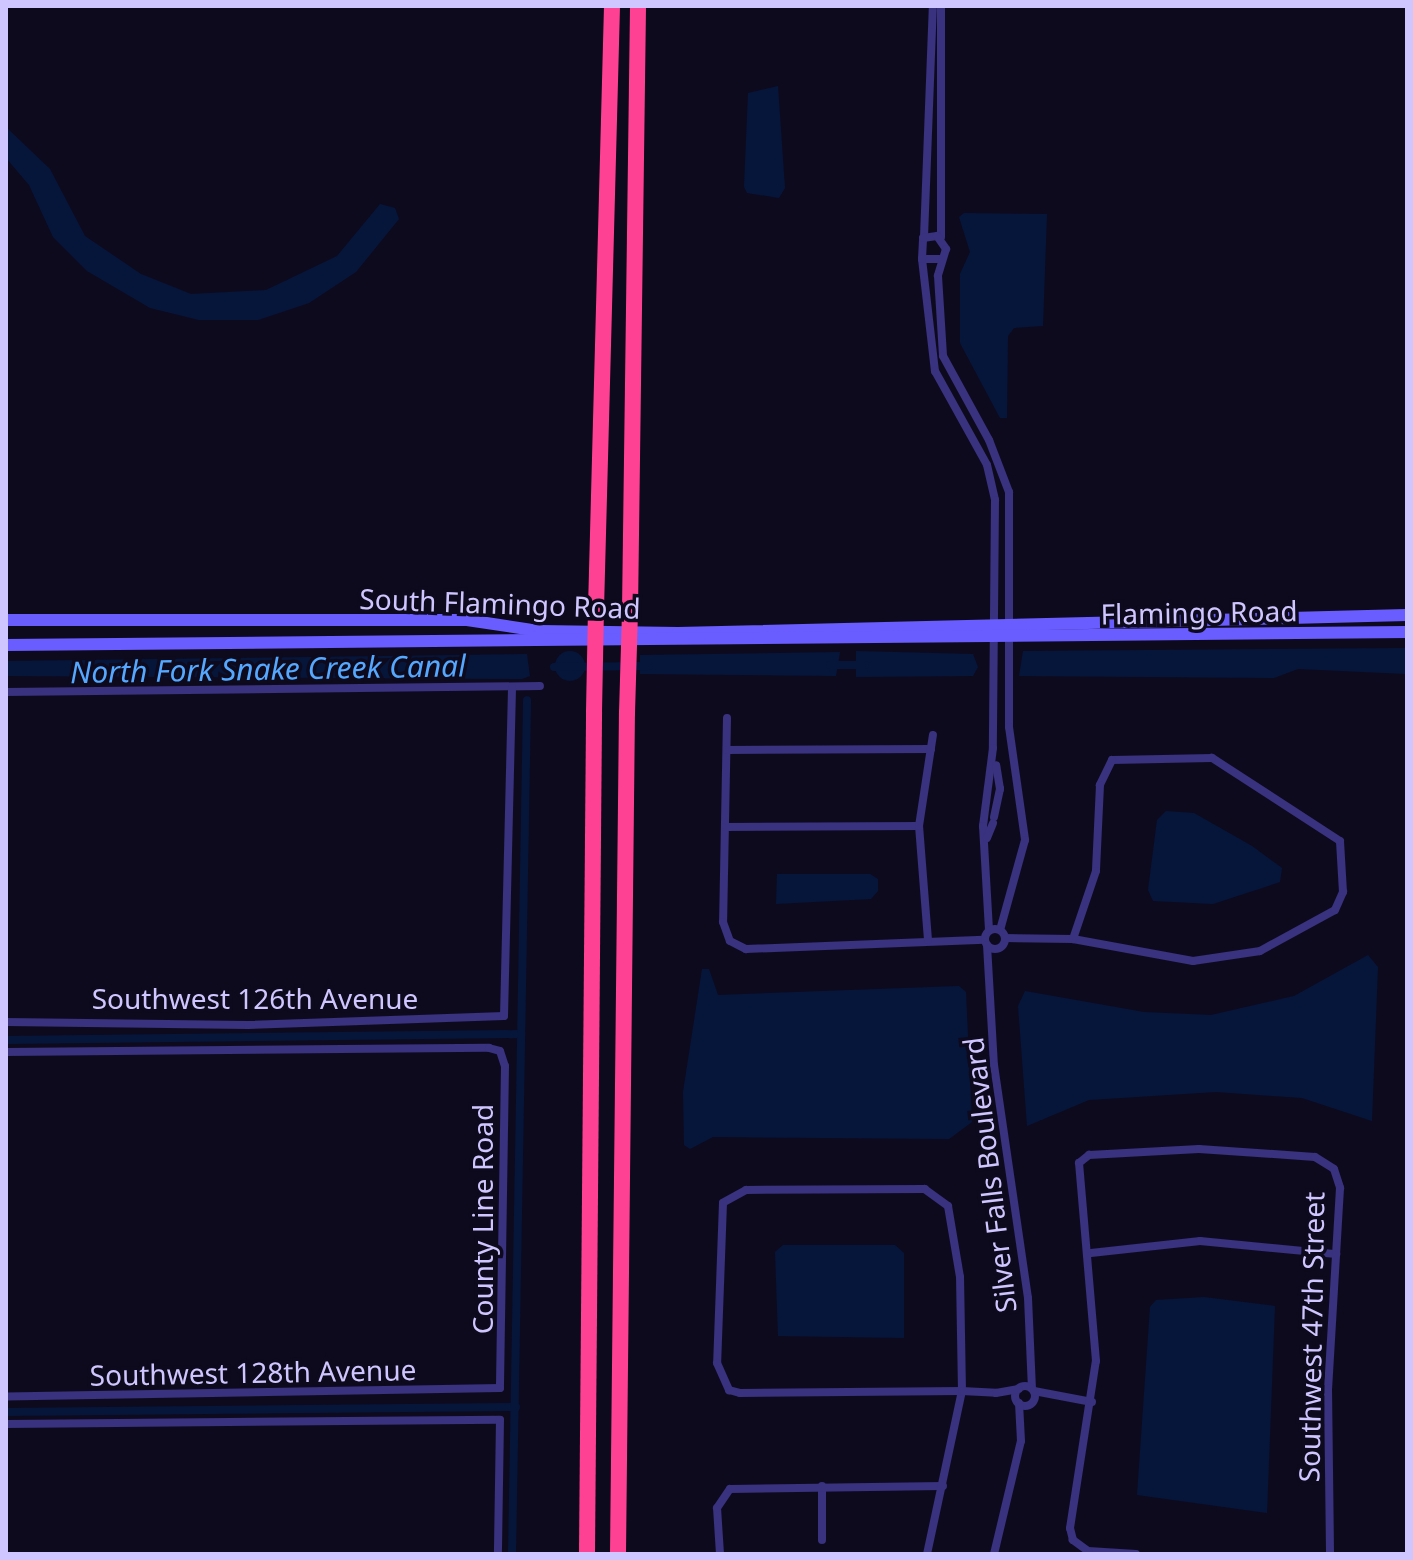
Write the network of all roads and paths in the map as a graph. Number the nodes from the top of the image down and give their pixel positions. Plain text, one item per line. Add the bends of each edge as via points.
1 (612, 6) edge
2 (638, 6) edge
3 (933, 6) edge
4 (941, 6) edge
5 (923, 238) junction
6 (941, 238) junction
7 (922, 259) junction
8 (941, 259) junction
9 (952, 378) junction
10 (940, 385) junction
11 (1407, 615) edge
12 (6, 620) edge
13 (1009, 624) junction
14 (993, 625) junction
15 (1407, 632) edge
16 (992, 639) junction
17 (1009, 639) junction
18 (6, 645) edge
19 (540, 686) dead end
20 (512, 688) junction
21 (6, 692) edge
22 (727, 718) dead end
23 (933, 735) dead end
24 (993, 748) junction
25 (931, 749) junction
26 (727, 750) junction
27 (919, 826) junction
28 (725, 827) junction
29 (987, 838) junction
30 (989, 930) junction
31 (1003, 937) junction
32 (1073, 939) junction
33 (928, 940) junction
34 (985, 943) junction
35 (993, 980) junction
36 (6, 1022) edge
37 (500, 1051) joint
38 (6, 1052) edge
39 (1091, 1253) junction
40 (1336, 1254) junction
41 (500, 1388) joint
42 (962, 1391) junction
43 (996, 1393) junction
44 (1028, 1394) junction
45 (6, 1397) edge
46 (1092, 1402) junction
47 (1018, 1403) junction
48 (6, 1424) edge
49 (1023, 1426) junction
50 (822, 1486) junction
51 (943, 1486) junction
52 (822, 1540) dead end
53 (498, 1554) edge
54 (587, 1554) edge
55 (618, 1554) edge
56 (720, 1554) edge
57 (927, 1554) edge
58 (994, 1554) edge
59 (1136, 1554) edge
60 (1330, 1554) edge

1 - 54 highway, bridge via 594,712
2 - 55 highway, bridge
3 - 5 street
4 - 6 street, Silver Falls Boulevard
5 - 6 street
5 - 7 street
6 - 8 street, Silver Falls Boulevard
7 - 8 street
7 - 10 street via 930,349
8 - 9 street, Silver Falls Boulevard via 937,327
9 - 10 street
9 - 13 street, Silver Falls Boulevard via 1006,478
10 - 14 street via 994,486
11 - 13 main road, Flamingo Road
12 - 14 main road, South Flamingo Road via 467,620 540,631 678,633
13 - 14 main road, Flamingo Road
13 - 17 street, Silver Falls Boulevard
14 - 16 street
15 - 17 main road, Flamingo Road
16 - 17 main road, Flamingo Road
16 - 18 main road, South Flamingo Road
16 - 24 street
17 - 31 street, Silver Falls Boulevard via 1009,727 1025,840
19 - 20 street
20 - 21 street
20 - 36 street, Southwest 126th Avenue via 504,1016 248,1025
22 - 26 street
23 - 25 street
24 - 29 street
24 - 29 street via 1000,789
25 - 26 street
25 - 27 street
26 - 28 street
27 - 28 street
27 - 33 street
28 - 33 street via 723,922 730,941 746,949
29 - 30 street
30 - 31 street
30 - 34 street
31 - 32 street
31 - 34 street
31 - 35 street, Silver Falls Boulevard
32 - 32 street via 1096,871 1105,766 1120,757 1212,758 1340,841 1341,902 1300,933 1226,958 1153,958
33 - 34 street
34 - 35 street, Silver Falls Boulevard
35 - 44 street, Silver Falls Boulevard via 994,1065 1028,1298
37 - 38 street, Southwest 126th Avenue
37 - 41 street, County Line Road via 505,1066
39 - 40 street via 1200,1241
39 - 40 street, Southwest 47th Street via 1079,1163 1089,1155 1199,1149 1315,1157 1334,1169 1340,1188
39 - 46 street
40 - 60 street, Southwest 47th Street via 1328,1388
41 - 45 street, Southwest 128th Avenue
42 - 42 street via 960,1277 948,1206 934,1191 746,1190 727,1197 721,1211 717,1363 723,1386 740,1393
42 - 43 street
42 - 51 street
43 - 44 street
43 - 47 street
44 - 46 street
44 - 47 street
44 - 47 street, Silver Falls Boulevard
44 - 49 street, Silver Falls Boulevard
46 - 59 street via 1070,1528 1073,1540 1088,1551
47 - 49 street, Silver Falls Boulevard
48 - 53 street, Southwest 128th Avenue via 500,1420
49 - 58 street, Silver Falls Boulevard
50 - 51 street
50 - 52 street
50 - 56 street via 742,1486 723,1494 717,1508
51 - 57 street

